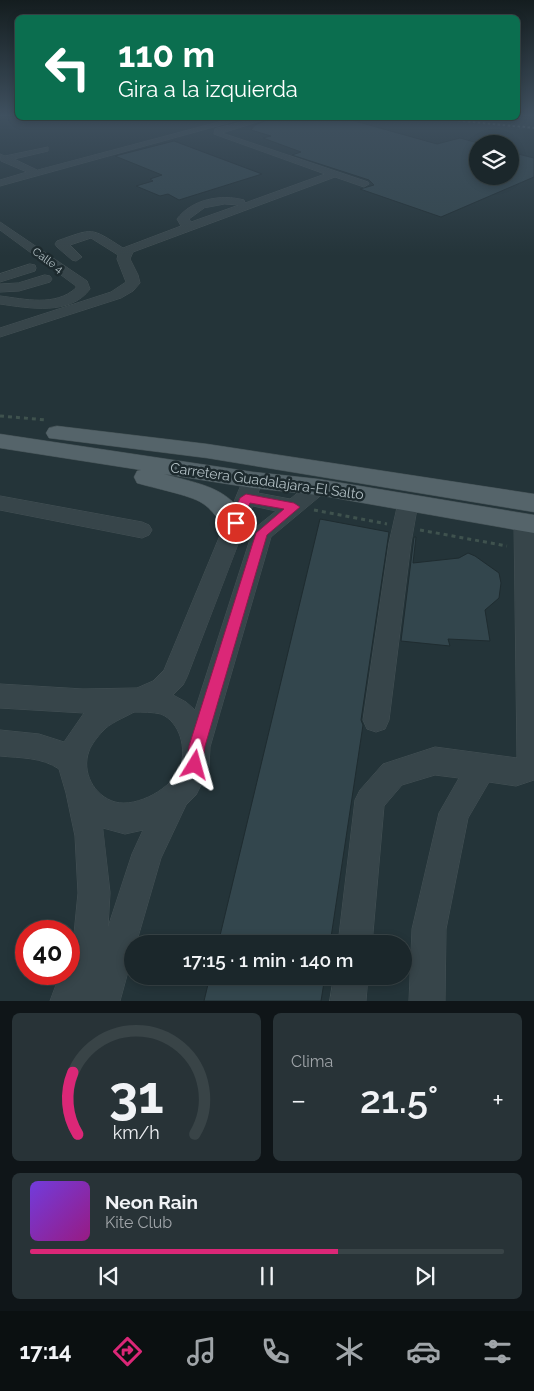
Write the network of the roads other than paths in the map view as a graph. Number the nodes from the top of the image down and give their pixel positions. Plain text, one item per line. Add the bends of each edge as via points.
1 (12, 163) edge
2 (78, 163) edge
3 (301, 163) edge
4 (36, 174) junction
5 (334, 174) junction
6 (0, 183) edge
7 (364, 184) dead end
8 (0, 225) edge
9 (124, 254) junction
10 (76, 256) dead end
11 (30, 268) dead end
12 (0, 278) edge
13 (45, 279) dead end
14 (0, 288) edge
15 (0, 300) edge
16 (18, 302) junction
17 (0, 313) edge
18 (0, 333) edge
19 (0, 426) edge
20 (0, 441) edge
21 (106, 458) junction
22 (318, 487) junction
23 (249, 489) junction
24 (0, 503) edge
25 (408, 503) junction
26 (294, 507) junction
27 (531, 517) edge
28 (236, 523) junction
29 (142, 530) dead end
30 (0, 696) edge
31 (134, 701) junction
32 (376, 720) dead end
33 (0, 743) edge
34 (197, 746) junction
35 (73, 763) junction
36 (482, 767) junction
37 (80, 795) junction
38 (173, 800) junction
39 (356, 935) edge
40 (350, 985) edge
41 (68, 1001) edge
42 (102, 1001) edge
43 (348, 1001) edge
44 (427, 1001) edge

1 - 4 street
2 - 4 street
3 - 5 street
4 - 6 street
5 - 7 street
5 - 9 street via 142,244
8 - 16 street, Calle 4 via 82,284 83,288 73,297 44,304
9 - 10 street via 88,234 61,244
9 - 18 street via 123,261 133,275 133,283 128,288 116,295
11 - 12 street
13 - 14 street via 19,287
15 - 16 street
16 - 17 street
19 - 27 main road, Carretera Guadalajara-El Salto via 207,451
20 - 21 main road, Carretera Guadalajara-El Salto
21 - 23 main road, Carretera Guadalajara-El Salto
21 - 28 main road via 140,475 210,496
22 - 23 main road, Carretera Guadalajara-El Salto
22 - 25 main road, Carretera Guadalajara-El Salto
22 - 26 street
23 - 26 street
23 - 28 street
24 - 29 street
25 - 27 main road, Carretera Guadalajara-El Salto
25 - 32 street
26 - 34 street via 262,533
27 - 36 street via 531,759 527,769 516,772
28 - 31 street via 174,677 162,689
30 - 31 street
31 - 34 street via 167,704 182,714 192,729
31 - 35 street via 110,708 93,721 80,738
33 - 35 street via 40,746 59,752
34 - 38 street via 195,765 187,784
35 - 37 street via 73,777
36 - 39 street via 435,760 393,774 370,800
36 - 44 street via 454,812 429,929
37 - 38 street via 94,810 112,818 134,819 155,812
37 - 41 street via 90,836 94,893 91,934
38 - 42 street via 147,854
40 - 43 street

